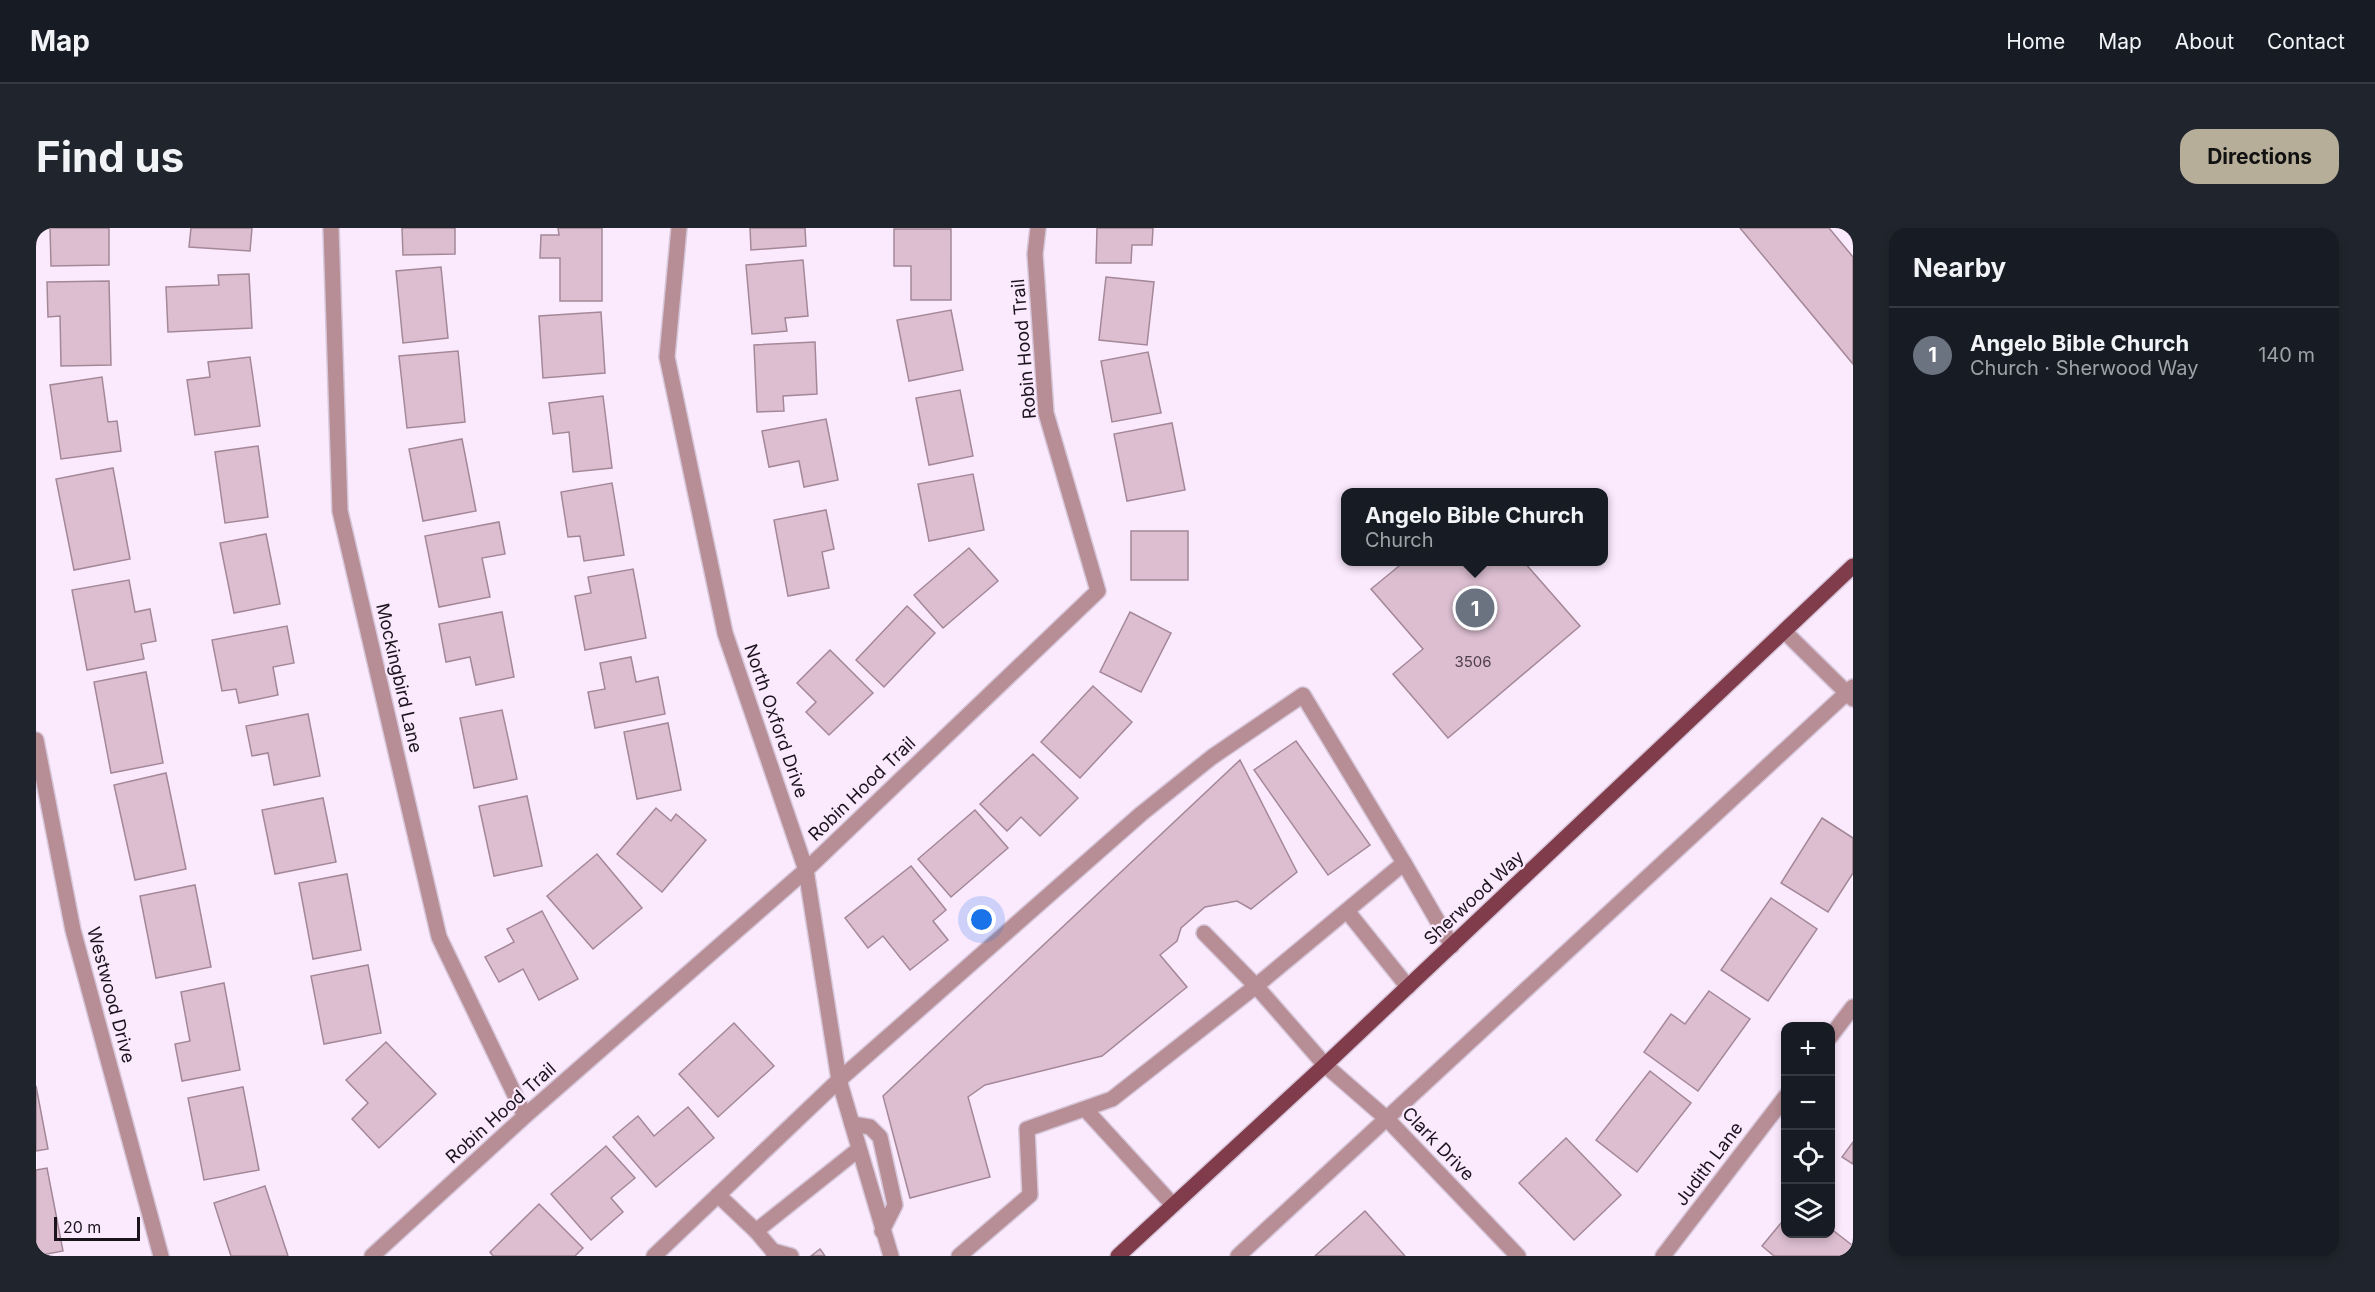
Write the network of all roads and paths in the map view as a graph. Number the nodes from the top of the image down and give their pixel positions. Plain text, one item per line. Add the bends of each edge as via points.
1 (330, 228) edge
2 (679, 228) edge
3 (1038, 228) edge
4 (1853, 566) edge
5 (1785, 632) junction
6 (1851, 693) edge
7 (36, 740) edge
8 (1404, 863) junction
9 (806, 870) junction
10 (1347, 911) junction
11 (1204, 933) dead end
12 (1452, 946) junction
13 (1256, 986) junction
14 (1408, 987) junction
15 (1853, 1007) edge
16 (1835, 1030) edge
17 (1325, 1065) junction
18 (839, 1080) junction
19 (1781, 1101) edge
20 (1085, 1109) junction
21 (525, 1116) junction
22 (1387, 1119) junction
23 (852, 1124) junction
24 (859, 1149) junction
25 (718, 1195) junction
26 (1173, 1205) junction
27 (756, 1231) junction
28 (882, 1231) junction
29 (775, 1254) edge
30 (161, 1256) edge
31 (372, 1256) edge
32 (654, 1256) edge
33 (791, 1256) edge
34 (891, 1256) edge
35 (959, 1256) edge
36 (1118, 1256) edge
37 (1238, 1256) edge
38 (1518, 1256) edge
39 (1663, 1256) edge

1 - 21 street, Mockingbird Lane via 340,511 439,937
2 - 9 street, North Oxford Drive via 667,357 725,633
3 - 9 street, Robin Hood Trail via 1035,254 1046,413 1098,591
4 - 5 main road, Sherwood Way
5 - 6 street
5 - 12 main road, Sherwood Way
6 - 22 street
7 - 30 street, Westwood Drive via 73,930
8 - 10 street
8 - 12 street
8 - 18 street via 1303,695 1212,757 1141,814
9 - 18 street, North Oxford Drive
9 - 21 street, Robin Hood Trail
10 - 13 street
10 - 14 street
11 - 13 street, Clark Drive
12 - 14 main road, Sherwood Way
13 - 17 street, Clark Drive
13 - 20 street via 1112,1099
14 - 17 main road, Sherwood Way
15 - 16 street
17 - 22 street, Clark Drive
17 - 26 main road, Sherwood Way
18 - 23 street, North Oxford Drive
18 - 25 street
19 - 39 street, Judith Lane
20 - 26 street
20 - 35 street via 1028,1129 1030,1195
21 - 31 street, Robin Hood Trail
22 - 37 street
22 - 38 street, Clark Drive
23 - 24 street, North Oxford Drive
23 - 28 street via 870,1127 880,1137 891,1176 895,1205
24 - 27 street
24 - 28 street, North Oxford Drive
25 - 27 street
25 - 32 street
26 - 36 main road, Sherwood Way
27 - 29 street
28 - 34 street, North Oxford Drive
29 - 33 street

